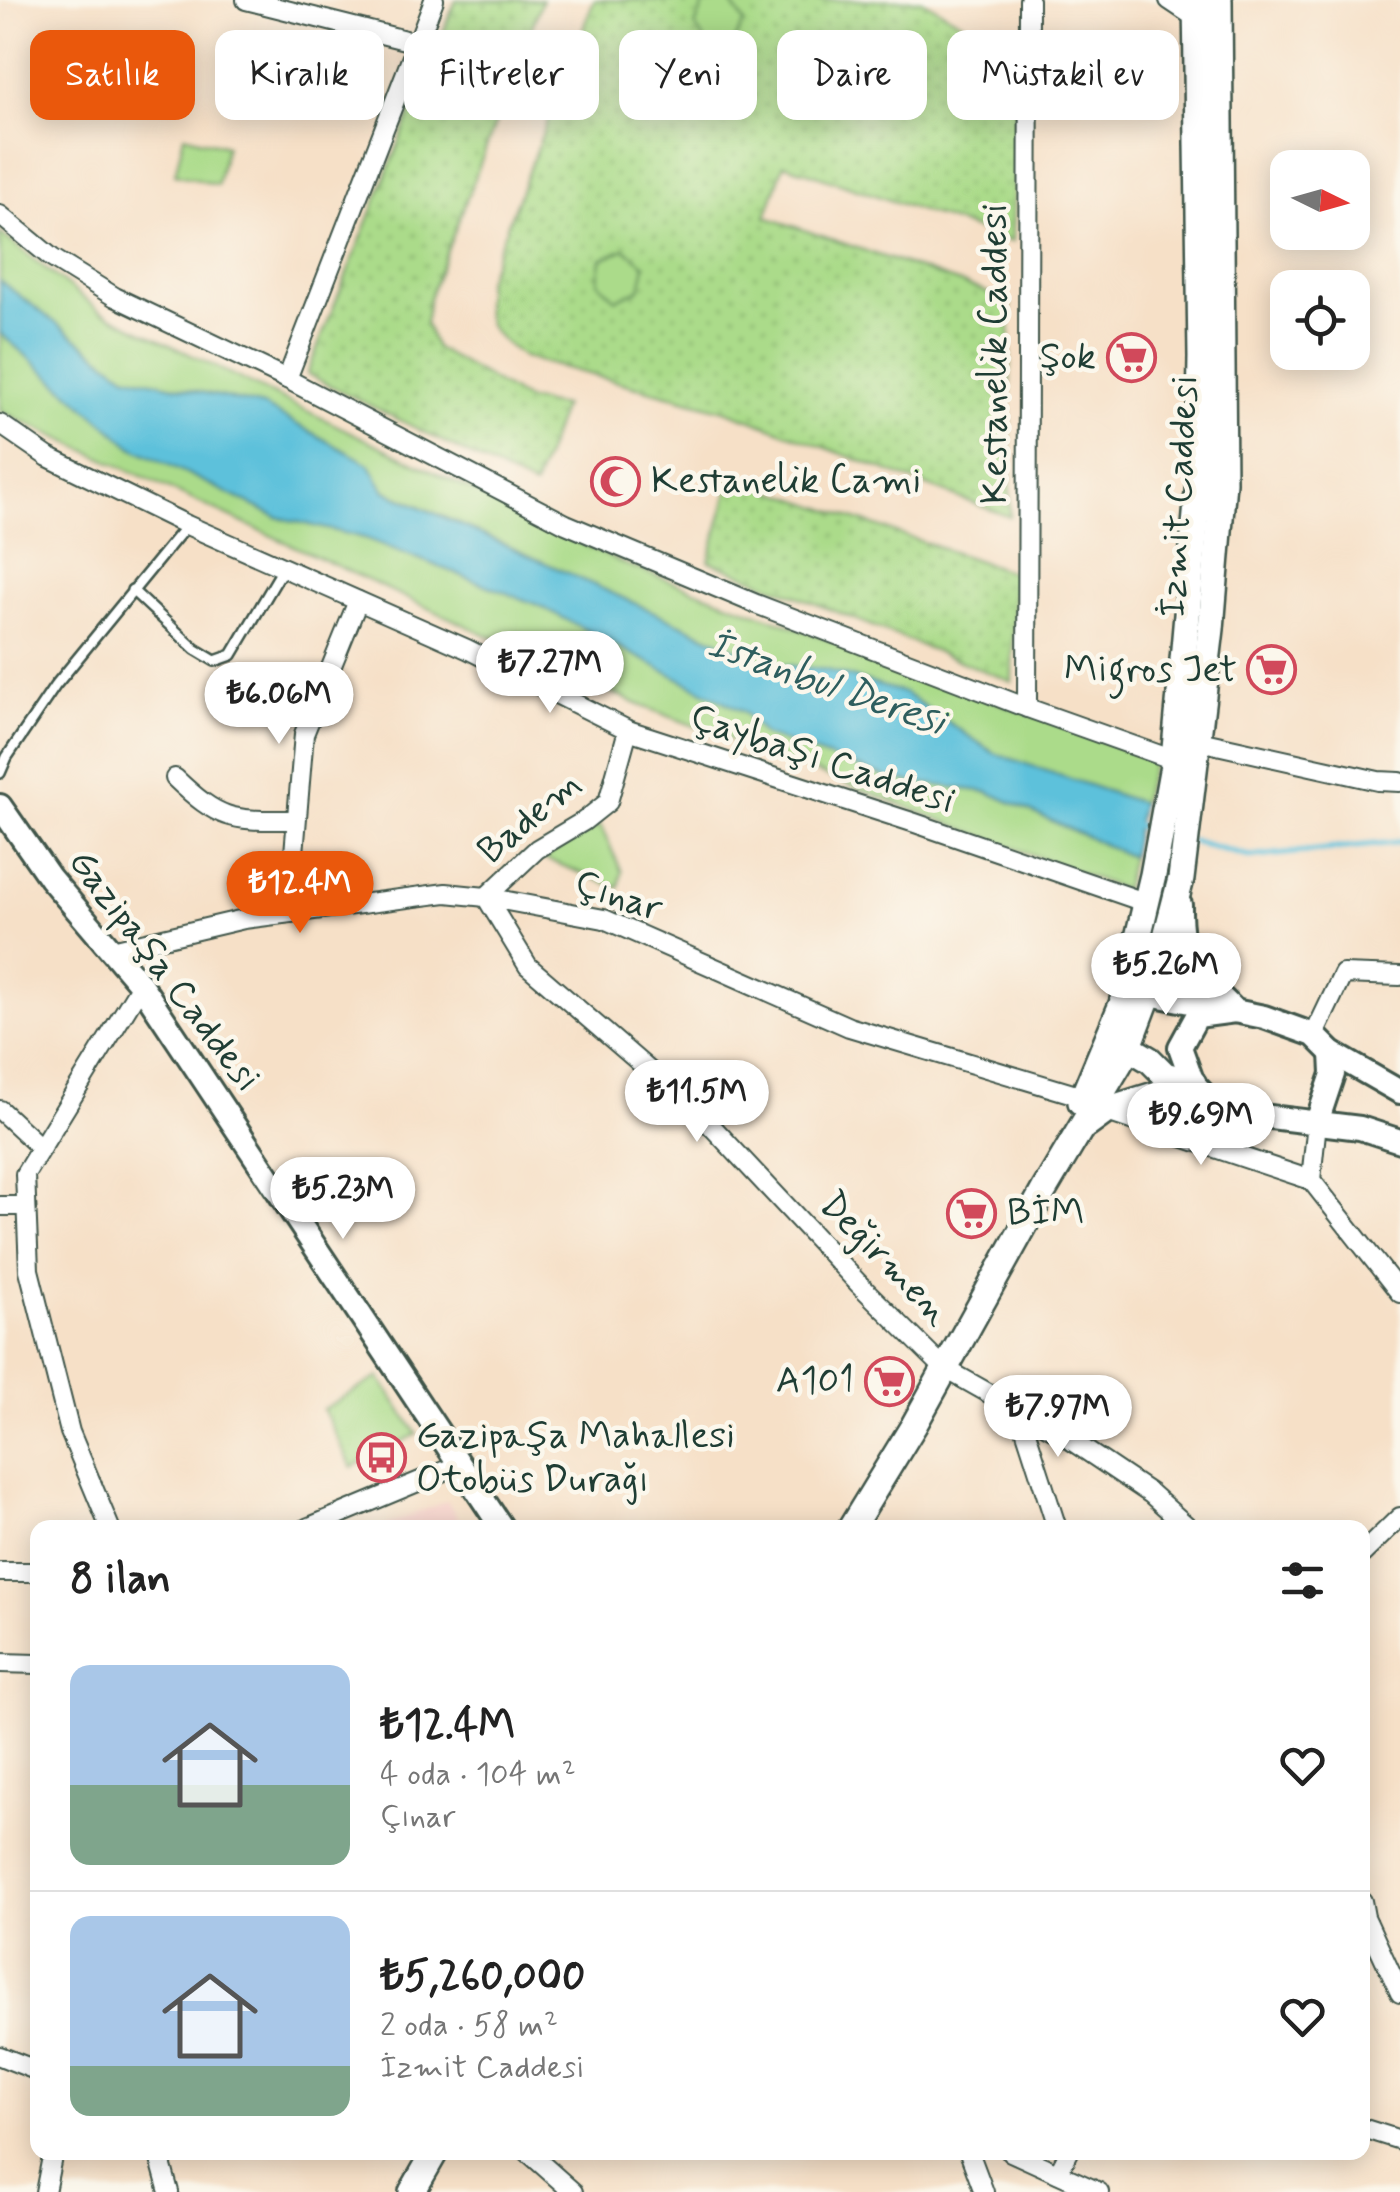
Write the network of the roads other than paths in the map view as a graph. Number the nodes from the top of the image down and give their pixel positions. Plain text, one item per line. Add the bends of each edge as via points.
1 (246, 0) edge
2 (434, 0) edge
3 (1029, 0) edge
4 (1169, 0) edge
5 (1219, 0) edge
6 (1196, 9) edge
7 (422, 30) edge
8 (404, 40) edge
9 (404, 77) edge
10 (0, 216) edge
11 (287, 379) junction
12 (0, 424) edge
13 (187, 525) junction
14 (284, 567) junction
15 (132, 590) junction
16 (358, 601) junction
17 (1026, 708) junction
18 (628, 730) junction
19 (1199, 741) junction
20 (1174, 760) junction
21 (0, 773) edge
22 (175, 778) dead end
23 (1400, 782) edge
24 (1181, 792) junction
25 (0, 806) edge
26 (296, 820) junction
27 (1181, 879) junction
28 (486, 897) junction
29 (1147, 902) junction
30 (288, 913) junction
31 (112, 950) junction
32 (1400, 976) edge
33 (140, 985) junction
34 (1150, 994) junction
35 (1122, 1004) junction
36 (1235, 1011) junction
37 (1314, 1035) junction
38 (1119, 1042) junction
39 (1332, 1054) junction
40 (1192, 1083) junction
41 (1400, 1092) edge
42 (1093, 1104) junction
43 (0, 1110) edge
44 (1317, 1122) junction
45 (1079, 1131) junction
46 (1400, 1141) edge
47 (41, 1148) junction
48 (1311, 1180) junction
49 (1044, 1190) junction
50 (0, 1206) edge
51 (24, 1206) junction
52 (1400, 1293) edge
53 (944, 1368) junction
54 (1019, 1410) junction
55 (462, 1464) junction
56 (1400, 1517) edge
57 (107, 1520) edge
58 (326, 1520) edge
59 (497, 1520) edge
60 (855, 1520) edge
61 (1054, 1520) edge
62 (1180, 1520) edge
63 (1370, 1546) edge
64 (0, 1572) edge
65 (30, 1572) edge
66 (0, 1663) edge
67 (30, 1664) edge
68 (1370, 1930) edge
69 (1400, 1993) edge
70 (0, 2056) edge
71 (30, 2068) edge
72 (1370, 2131) edge
73 (1400, 2140) edge
74 (51, 2160) edge
75 (160, 2160) edge
76 (430, 2160) edge
77 (537, 2160) edge
78 (972, 2160) edge
79 (1029, 2160) edge
80 (1065, 2160) edge
81 (1058, 2173) junction
82 (44, 2192) edge
83 (169, 2192) edge
84 (412, 2192) edge
85 (572, 2192) edge
86 (984, 2192) edge
87 (1099, 2192) edge

1 - 8 street
2 - 7 street
3 - 17 street, Kestanelik Caddesi
4 - 6 street
5 - 19 main road, İzmit Caddesi via 1222,482
6 - 20 main road, İzmit Caddesi via 1199,481
9 - 11 street
10 - 11 street via 115,297
11 - 17 street via 566,524
12 - 13 street, Çaybaşı Caddesi via 48,457
13 - 14 street, Çaybaşı Caddesi
13 - 15 lane
14 - 15 lane via 232,654 216,661
14 - 16 street, Çaybaşı Caddesi
15 - 21 lane via 55,686
16 - 18 street, Çaybaşı Caddesi
16 - 26 street via 304,734
17 - 20 street
18 - 28 street, Badem via 608,802 537,849
18 - 29 street, Çaybaşı Caddesi
19 - 23 street
19 - 24 main road, İzmit Caddesi
20 - 24 main road, İzmit Caddesi
22 - 26 street via 202,804 236,820
24 - 27 main road, İzmit Caddesi
24 - 29 main road, İzmit Caddesi
25 - 31 street, Gazipaşa Caddesi
26 - 30 street
27 - 34 main road, İzmit Caddesi
27 - 36 street via 1180,934 1192,968
28 - 30 street, Çınar via 446,893
28 - 42 street, Çınar via 604,919 849,1027
28 - 53 street, Değirmen via 528,966 702,1116
29 - 35 main road, İzmit Caddesi
30 - 31 street, Çınar
31 - 33 street, Gazipaşa Caddesi
32 - 37 street via 1343,974
33 - 47 street
33 - 55 street, Gazipaşa Caddesi
34 - 35 street
34 - 36 street
34 - 38 main road, İzmit Caddesi
35 - 38 main road, İzmit Caddesi
36 - 37 street
36 - 40 street via 1197,1016 1180,1047
37 - 39 street
38 - 40 main road via 1165,1075
38 - 42 main road, İzmit Caddesi
38 - 45 main road, İzmit Caddesi
39 - 41 street
39 - 44 street via 1333,1074
40 - 42 main road
40 - 44 street via 1210,1101 1254,1115
42 - 45 main road
42 - 48 street, Çınar
42 - 49 main road, İzmit Caddesi
43 - 47 street
44 - 46 street
44 - 48 street
45 - 49 main road, İzmit Caddesi
47 - 51 street via 25,1174
48 - 52 street
49 - 53 main road
50 - 51 street
51 - 57 street via 30,1270 70,1432
53 - 54 street, Değirmen
53 - 60 main road
54 - 61 street
54 - 62 street, Değirmen via 1152,1494
55 - 58 street
55 - 59 street, Gazipaşa Caddesi
56 - 63 street
64 - 65 street
66 - 67 street
68 - 69 street
70 - 71 street
72 - 73 street
74 - 82 street
75 - 83 street
76 - 84 main road
77 - 85 street
78 - 86 street
79 - 81 street
80 - 81 street
81 - 87 street

